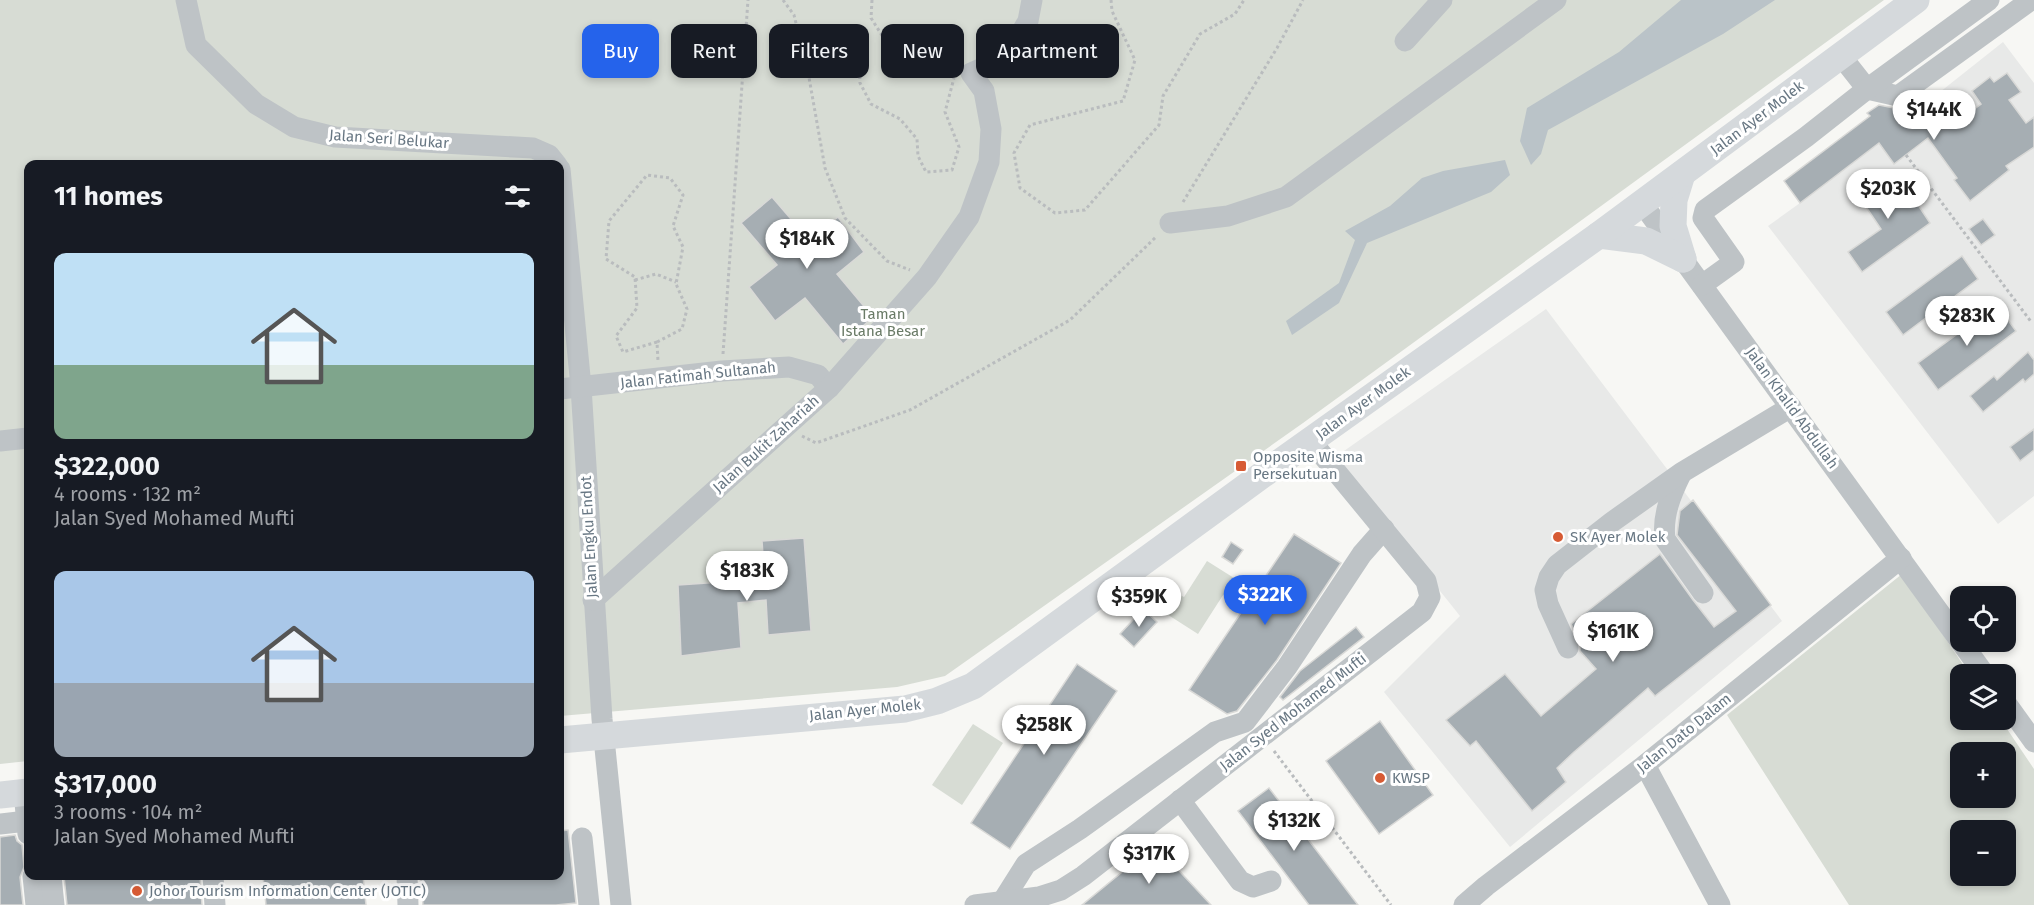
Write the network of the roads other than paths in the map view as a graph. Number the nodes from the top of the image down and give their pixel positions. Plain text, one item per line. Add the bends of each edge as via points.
1 (186, 0) edge
2 (1032, 0) edge
3 (1442, 0) edge
4 (1556, 0) edge
5 (1916, 0) edge
6 (1989, 0) edge
7 (2031, 0) edge
8 (2008, 6) edge
9 (1406, 41) dead end
10 (1841, 56) junction
11 (1867, 89) junction
12 (551, 160) edge
13 (1682, 174) junction
14 (1642, 203) junction
15 (1170, 223) road end
16 (1599, 235) junction
17 (564, 241) edge
18 (1683, 259) junction
19 (1702, 285) junction
20 (581, 387) junction
21 (829, 388) junction
22 (564, 389) edge
23 (1791, 407) junction
24 (24, 438) edge
25 (1310, 440) junction
26 (0, 441) edge
27 (1682, 473) junction
28 (1384, 529) junction
29 (1901, 558) junction
30 (1703, 593) dead end
31 (593, 600) junction
32 (1950, 626) edge
33 (1568, 648) dead end
34 (2016, 717) edge
35 (603, 736) junction
36 (564, 740) edge
37 (2034, 742) edge
38 (1645, 765) junction
39 (1180, 800) junction
40 (22, 808) edge
41 (0, 813) edge
42 (0, 824) edge
43 (582, 838) dead end
44 (33, 880) edge
45 (51, 880) edge
46 (213, 880) edge
47 (406, 880) edge
48 (1271, 881) dead end
49 (1039, 901) edge
50 (1002, 902) junction
51 (36, 905) edge
52 (54, 905) edge
53 (215, 905) edge
54 (408, 905) edge
55 (589, 905) edge
56 (621, 905) edge
57 (975, 905) edge
58 (1464, 905) edge
59 (1720, 905) edge

1 - 12 street, Jalan Seri Belukar via 196,45 256,104 294,127 335,137 533,148
2 - 21 street, Jalan Bukit Zahariah via 1028,21 1007,57 964,72 984,91 991,129 989,162 969,217 927,277
3 - 9 street
4 - 15 street via 1286,197 1228,216
5 - 10 main road, Jalan Ayer Molek
6 - 11 street
7 - 8 street
8 - 11 street via 1898,96
10 - 11 street
10 - 13 main road, Jalan Ayer Molek
11 - 19 street via 1705,210 1703,218 1734,262
13 - 14 main road, Jalan Ayer Molek
13 - 18 main road via 1674,200 1673,226
14 - 16 main road, Jalan Ayer Molek
14 - 18 street, Jalan Khalid Abdullah
16 - 18 main road via 1646,241
16 - 25 main road, Jalan Ayer Molek
17 - 20 street, Jalan Engku Endot
18 - 19 street, Jalan Khalid Abdullah
19 - 23 street, Jalan Khalid Abdullah
20 - 21 street, Jalan Fatimah Sultanah via 722,370 789,367 818,375
20 - 22 street, Jalan Fatimah Sultanah
20 - 31 street, Jalan Engku Endot
21 - 31 street, Jalan Bukit Zahariah
23 - 27 street
23 - 29 street, Jalan Khalid Abdullah
24 - 26 street
25 - 28 street, Jalan Syed Mohamed Mufti
25 - 35 main road, Jalan Ayer Molek via 973,686 946,698 905,709
27 - 30 street via 1668,508 1665,539
27 - 33 street via 1573,552 1549,577 1545,590 1548,604
28 - 39 street, Jalan Syed Mohamed Mufti via 1426,581 1430,597 1422,612
28 - 50 street via 1362,554 1287,667 1245,722 1215,732 1026,864
29 - 32 street, Jalan Khalid Abdullah
29 - 38 street, Jalan Dato Dalam
31 - 35 street, Jalan Engku Endot
34 - 37 street
35 - 36 main road, Jalan Ayer Molek
35 - 56 street, Jalan Engku Endot
38 - 58 street, Jalan Dato Dalam
38 - 59 street
39 - 48 street via 1240,881 1253,887
39 - 49 street, Jalan Syed Mohamed Mufti via 1083,876
40 - 41 street
40 - 42 street
43 - 55 street
44 - 51 street
45 - 52 street
46 - 53 street
47 - 54 street
49 - 50 street, Jalan Syed Mohamed Mufti
50 - 57 street, Jalan Syed Mohamed Mufti

